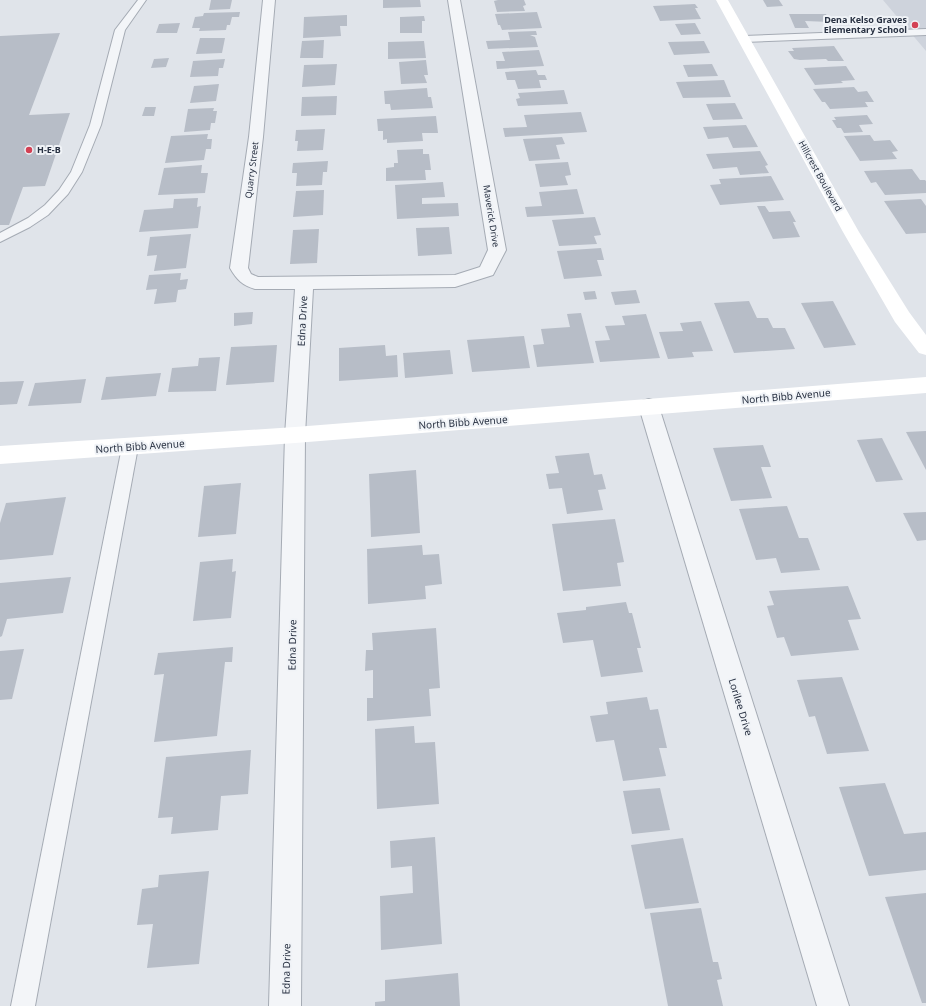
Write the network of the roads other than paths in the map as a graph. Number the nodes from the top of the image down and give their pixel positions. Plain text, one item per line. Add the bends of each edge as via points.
1 (142, 0) edge
2 (268, 0) edge
3 (454, 0) edge
4 (722, 0) edge
5 (926, 32) edge
6 (744, 39) junction
7 (0, 238) edge
8 (304, 284) junction
9 (926, 348) edge
10 (926, 385) edge
11 (649, 407) junction
12 (295, 435) junction
13 (130, 447) junction
14 (0, 456) edge
15 (23, 1006) edge
16 (286, 1006) edge
17 (833, 1006) edge

1 - 7 lane via 120,30 92,137 70,182 50,208 28,224
2 - 8 street, Quarry Street via 256,137 239,268 244,278 255,284
3 - 8 street, Maverick Drive via 497,250 487,271 455,281
4 - 6 main road, Hillcrest Boulevard
5 - 6 lane
6 - 9 main road, Hillcrest Boulevard via 851,232 902,317
8 - 12 street, Edna Drive
10 - 11 main road, North Bibb Avenue
11 - 12 main road, North Bibb Avenue
11 - 17 street, Lorilee Drive
12 - 13 main road, North Bibb Avenue
12 - 16 street, Edna Drive
13 - 14 main road, North Bibb Avenue
13 - 15 lane

